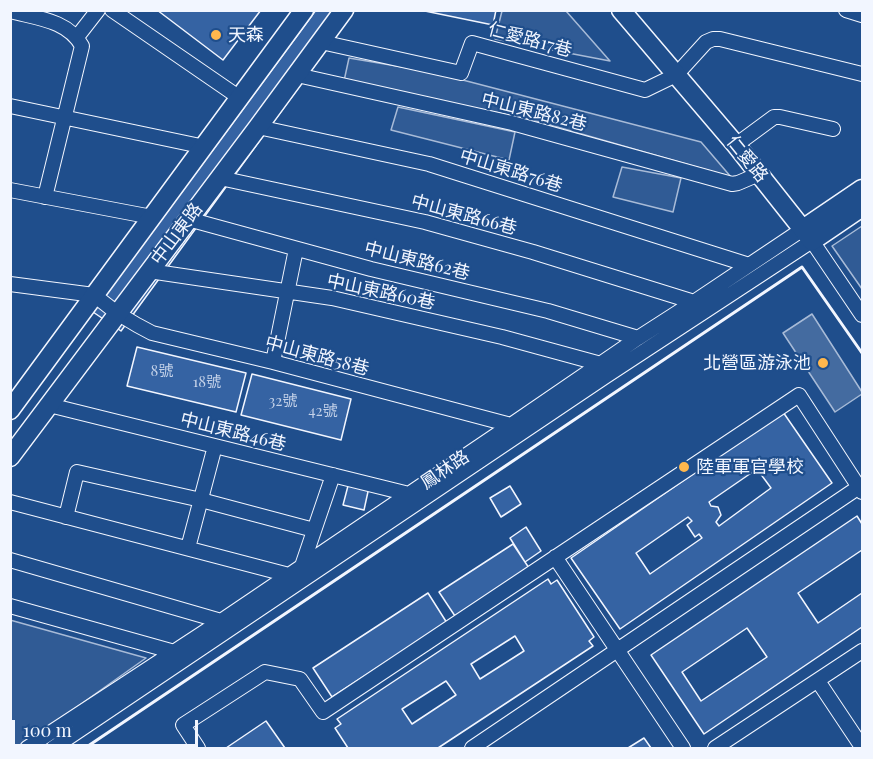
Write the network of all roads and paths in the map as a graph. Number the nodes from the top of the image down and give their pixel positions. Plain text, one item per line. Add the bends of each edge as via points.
1 (98, 10) edge
2 (112, 10) edge
3 (304, 10) edge
4 (344, 10) edge
5 (621, 10) edge
6 (846, 10) edge
7 (10, 11) edge
8 (862, 15) edge
9 (77, 37) junction
10 (321, 42) junction
11 (862, 74) edge
12 (297, 75) junction
13 (676, 75) junction
14 (240, 98) junction
15 (10, 106) edge
16 (64, 117) junction
17 (258, 127) junction
18 (833, 129) dead end
19 (736, 145) junction
20 (205, 147) junction
21 (759, 174) junction
22 (220, 178) junction
23 (862, 189) edge
24 (10, 190) edge
25 (45, 197) junction
26 (862, 207) edge
27 (152, 217) junction
28 (188, 219) junction
29 (807, 235) junction
30 (296, 249) junction
31 (749, 265) junction
32 (149, 271) junction
33 (10, 284) edge
34 (287, 292) junction
35 (94, 295) junction
36 (694, 302) junction
37 (117, 313) junction
38 (862, 315) edge
39 (638, 338) junction
40 (273, 362) junction
41 (601, 364) junction
42 (50, 405) junction
43 (10, 410) edge
44 (511, 425) junction
45 (215, 446) junction
46 (10, 457) edge
47 (333, 475) junction
48 (861, 489) edge
49 (409, 494) junction
50 (201, 500) junction
51 (10, 502) edge
52 (66, 517) junction
53 (314, 530) junction
54 (188, 548) junction
55 (555, 557) junction
56 (10, 560) edge
57 (302, 566) junction
58 (289, 575) junction
59 (10, 606) edge
60 (221, 621) junction
61 (174, 651) junction
62 (618, 651) junction
63 (862, 651) edge
64 (188, 657) junction
65 (818, 681) junction
66 (862, 747) edge
67 (27, 748) edge
68 (54, 748) edge
69 (198, 748) edge
70 (472, 748) edge
71 (683, 748) edge
72 (715, 748) edge

1 - 9 street
2 - 14 street
3 - 14 main road, 中山東路
4 - 10 main road, 中山東路
5 - 13 main road, 仁愛路
6 - 8 street
7 - 9 street via 57,23
9 - 16 street via 82,46
10 - 12 main road, 中山東路
10 - 13 street, 仁愛路17巷 via 461,73 472,43 645,90
11 - 13 street via 713,39
12 - 17 main road, 中山東路
12 - 21 street, 中山東路82巷 via 512,123 732,184
13 - 19 main road, 仁愛路
14 - 20 main road, 中山東路
15 - 16 street
16 - 20 street
16 - 25 street
17 - 22 main road, 中山東路
17 - 31 street, 中山東路76巷 via 429,164
18 - 19 street via 774,117
19 - 21 main road, 仁愛路
20 - 27 main road, 中山東路
21 - 29 main road, 仁愛路
22 - 28 main road, 中山東路
22 - 36 street, 中山東路66巷 via 425,222
23 - 29 main road, 鳳林路
24 - 25 street
25 - 27 street
26 - 29 main road, 鳳林路
27 - 35 main road, 中山東路
28 - 30 street, 中山東路62巷
28 - 32 main road, 中山東路
29 - 31 street, 鳳林路
29 - 38 street, 仁愛路
29 - 64 street, 鳳林路 via 577,396
30 - 34 street
30 - 39 street, 中山東路62巷 via 548,311
31 - 36 street, 鳳林路
32 - 34 street, 中山東路60巷
32 - 37 main road, 中山東路
33 - 35 street
34 - 40 street
34 - 41 street, 中山東路60巷 via 332,298
35 - 37 street, 中山東路58巷
35 - 43 main road, 中山東路
36 - 39 street, 鳳林路
37 - 40 street, 中山東路58巷 via 152,333
37 - 42 main road, 中山東路
39 - 41 street, 鳳林路
40 - 44 street, 中山東路58巷
41 - 44 street, 鳳林路
42 - 45 street, 中山東路46巷
42 - 46 main road, 中山東路
44 - 49 street, 鳳林路
45 - 47 street, 中山東路46巷
45 - 50 street
47 - 49 street, 中山東路46巷
47 - 53 street
48 - 55 street via 799,395
48 - 62 street
49 - 57 street, 鳳林路
50 - 52 street via 77,472
50 - 53 street
50 - 54 street
51 - 52 street
52 - 54 street
53 - 57 street
54 - 58 street
55 - 62 street
55 - 69 street via 323,712 300,679 266,672 183,725
56 - 60 street
57 - 58 street, 鳳林路
58 - 60 street, 鳳林路
59 - 61 street
60 - 61 street, 鳳林路
61 - 64 street
61 - 67 street, 鳳林路
62 - 70 street
62 - 71 street
63 - 65 street
64 - 68 street, 鳳林路
65 - 66 street
65 - 72 street

